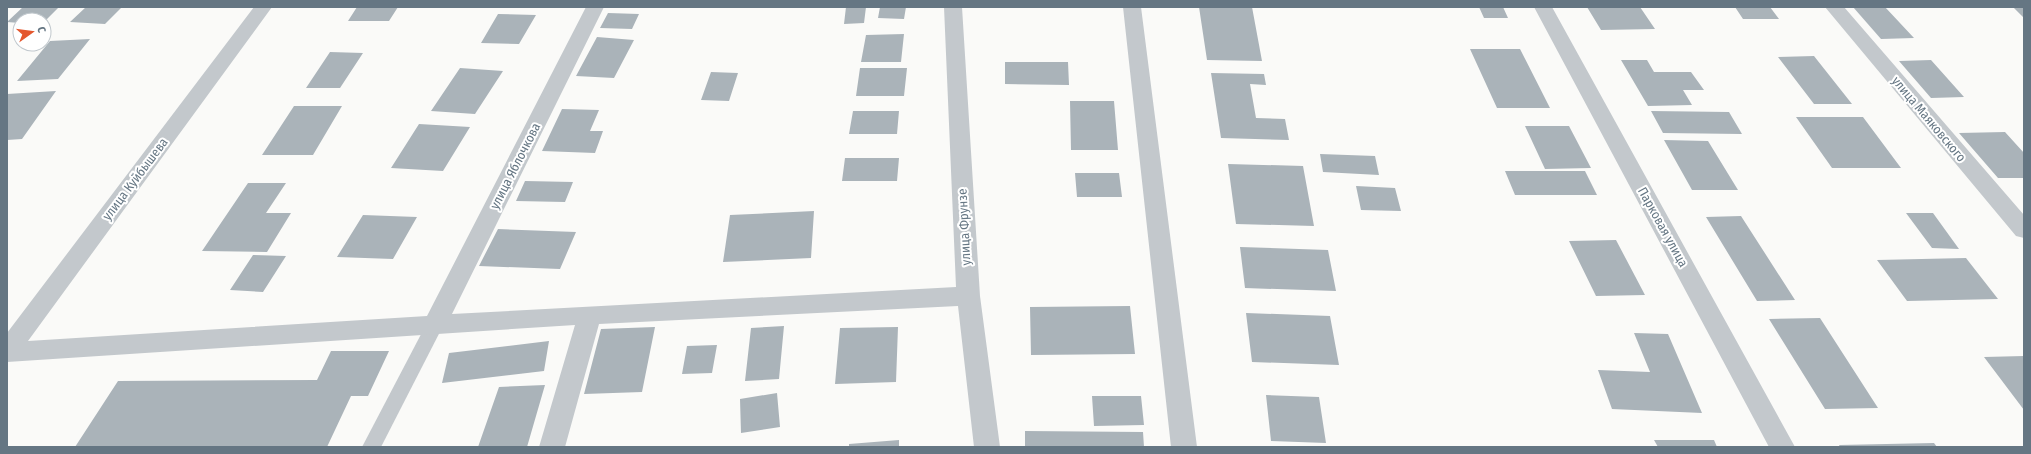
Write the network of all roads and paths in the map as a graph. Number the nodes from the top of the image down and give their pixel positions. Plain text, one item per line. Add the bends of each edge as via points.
1 (263, 7) edge
2 (595, 7) edge
3 (952, 7) edge
4 (1132, 7) edge
5 (1543, 7) edge
6 (1834, 7) edge
7 (2024, 230) edge
8 (968, 296) junction
9 (590, 315) junction
10 (435, 324) junction
11 (7, 351) edge
12 (371, 447) edge
13 (552, 447) edge
14 (987, 447) edge
15 (1184, 447) edge
16 (1782, 447) edge

1 - 11 street, улица Куйбышева
2 - 10 street, улица Яблочкова
3 - 8 street, улица Фрунзе
4 - 15 street
5 - 16 street, Парковая улица
6 - 7 street, улица Маяковского
8 - 9 street
8 - 14 street, улица Фрунзе
9 - 10 street
9 - 13 street
10 - 11 street
10 - 12 lane

